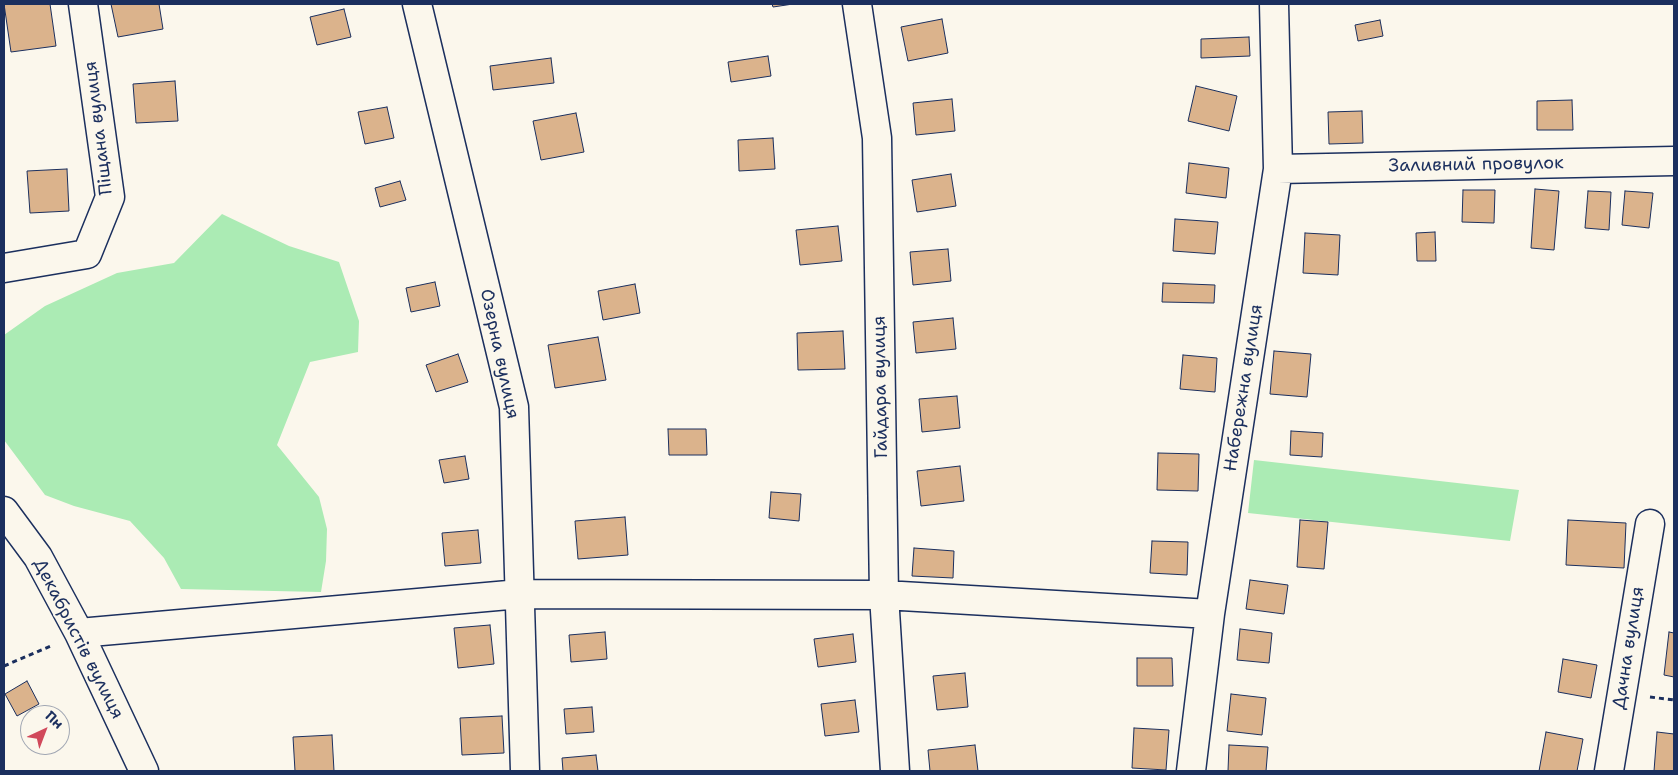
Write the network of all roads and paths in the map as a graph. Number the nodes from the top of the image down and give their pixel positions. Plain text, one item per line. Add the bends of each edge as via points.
1 (83, 4) edge
2 (417, 4) edge
3 (857, 4) edge
4 (1274, 4) edge
5 (1674, 161) edge
6 (1278, 168) junction
7 (4, 268) edge
8 (4, 511) edge
9 (1650, 524) dead end
10 (520, 594) junction
11 (884, 595) junction
12 (1210, 614) junction
13 (79, 634) junction
14 (4, 666) edge
15 (144, 771) edge
16 (525, 771) edge
17 (895, 771) edge
18 (1191, 771) edge
19 (1609, 771) edge

1 - 7 street, Піщана вулиця via 110,197 87,254
2 - 10 street, Озерна вулиця via 514,407
3 - 11 street, Гайдара вулиця via 876,138
4 - 6 street, Набережна вулиця
5 - 6 street, Заливний провулок
6 - 12 street, Набережна вулиця
8 - 13 street, Декабристів вулиця via 38,557
9 - 19 street, Дачна вулиця
10 - 11 street
10 - 13 street
10 - 16 street, Озерна вулиця
11 - 12 street
11 - 17 street, Гайдара вулиця
12 - 18 street, Набережна вулиця
13 - 14 path
13 - 15 street, Декабристів вулиця

